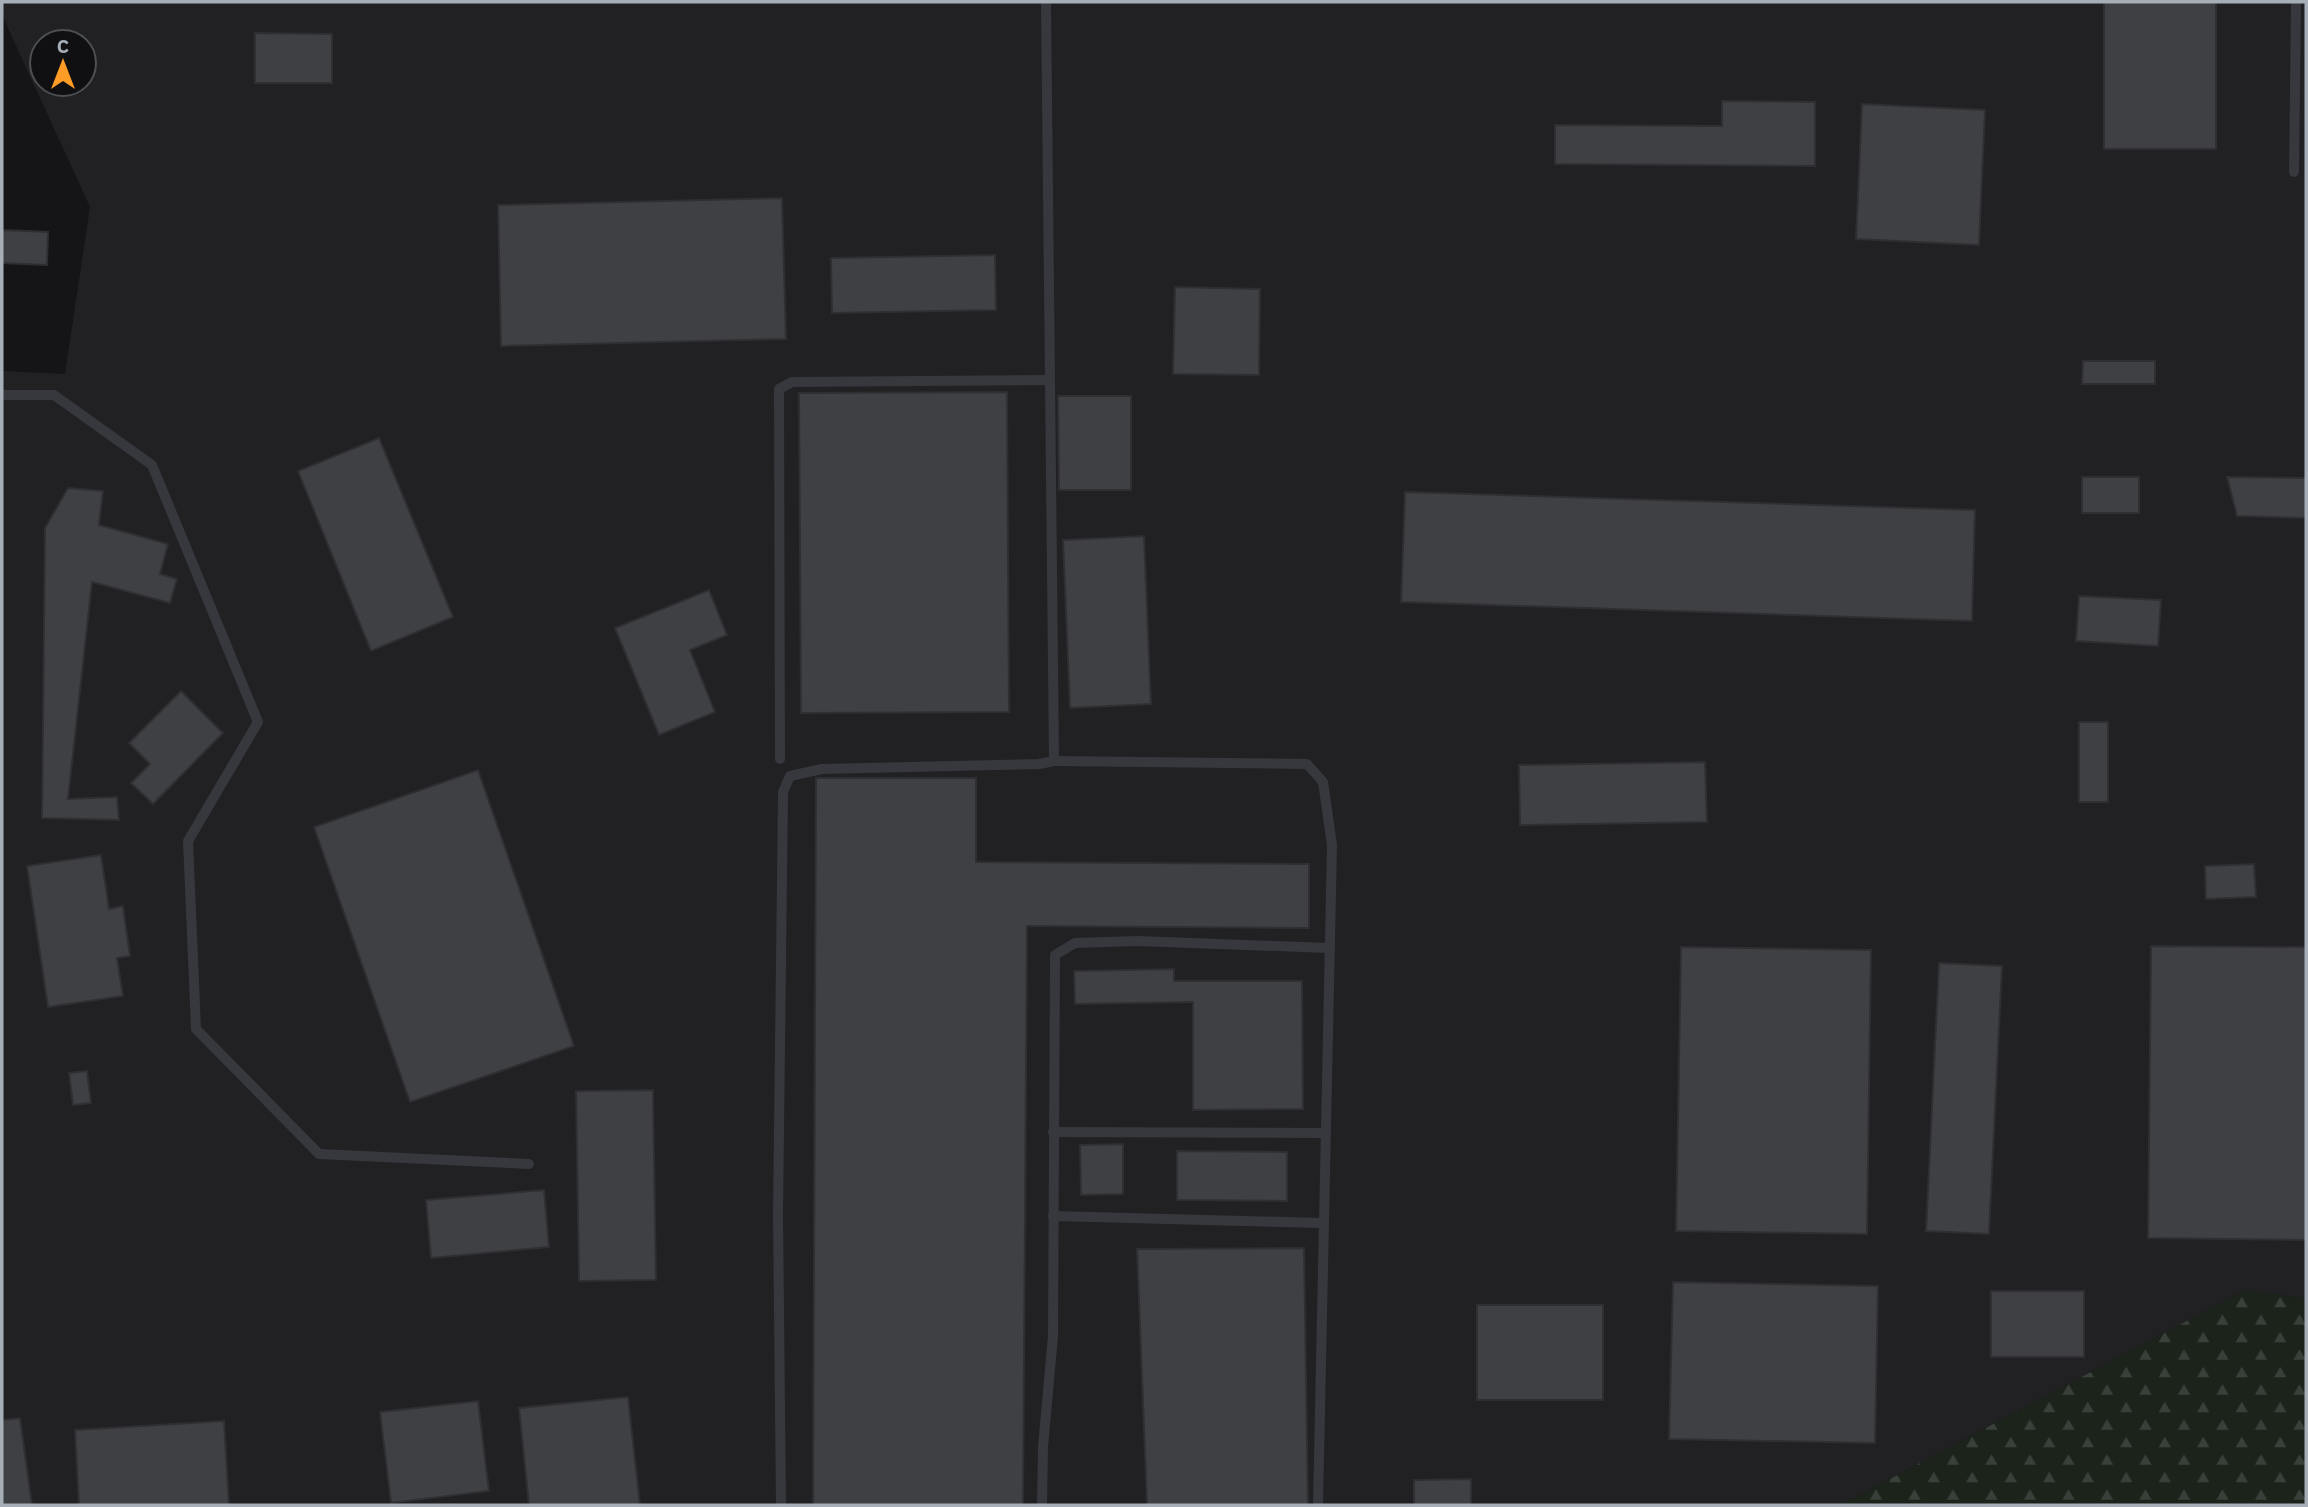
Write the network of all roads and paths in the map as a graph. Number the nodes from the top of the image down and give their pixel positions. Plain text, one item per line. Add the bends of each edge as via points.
1 (1046, 2) edge
2 (2296, 2) edge
3 (2294, 172) dead end
4 (1049, 380) junction
5 (2, 395) edge
6 (780, 759) dead end
7 (1054, 761) junction
8 (1329, 948) junction
9 (1053, 1132) junction
10 (1325, 1133) junction
11 (529, 1164) dead end
12 (1053, 1216) junction
13 (1323, 1223) junction
14 (781, 1505) edge
15 (1042, 1505) edge
16 (1318, 1505) edge

1 - 4 lane
2 - 3 lane
4 - 6 lane via 792,382 779,389
4 - 7 lane
5 - 11 lane via 54,395 152,464 258,722 188,841 196,1029 319,1154
7 - 8 lane via 1307,764 1322,782 1332,845
7 - 14 lane via 822,769 790,776 783,792 778,1201
8 - 9 lane via 1137,941 1074,943 1055,955
8 - 10 lane
9 - 10 lane
9 - 12 lane
10 - 13 lane
12 - 13 lane
12 - 15 lane via 1053,1336 1042,1447
13 - 16 lane

